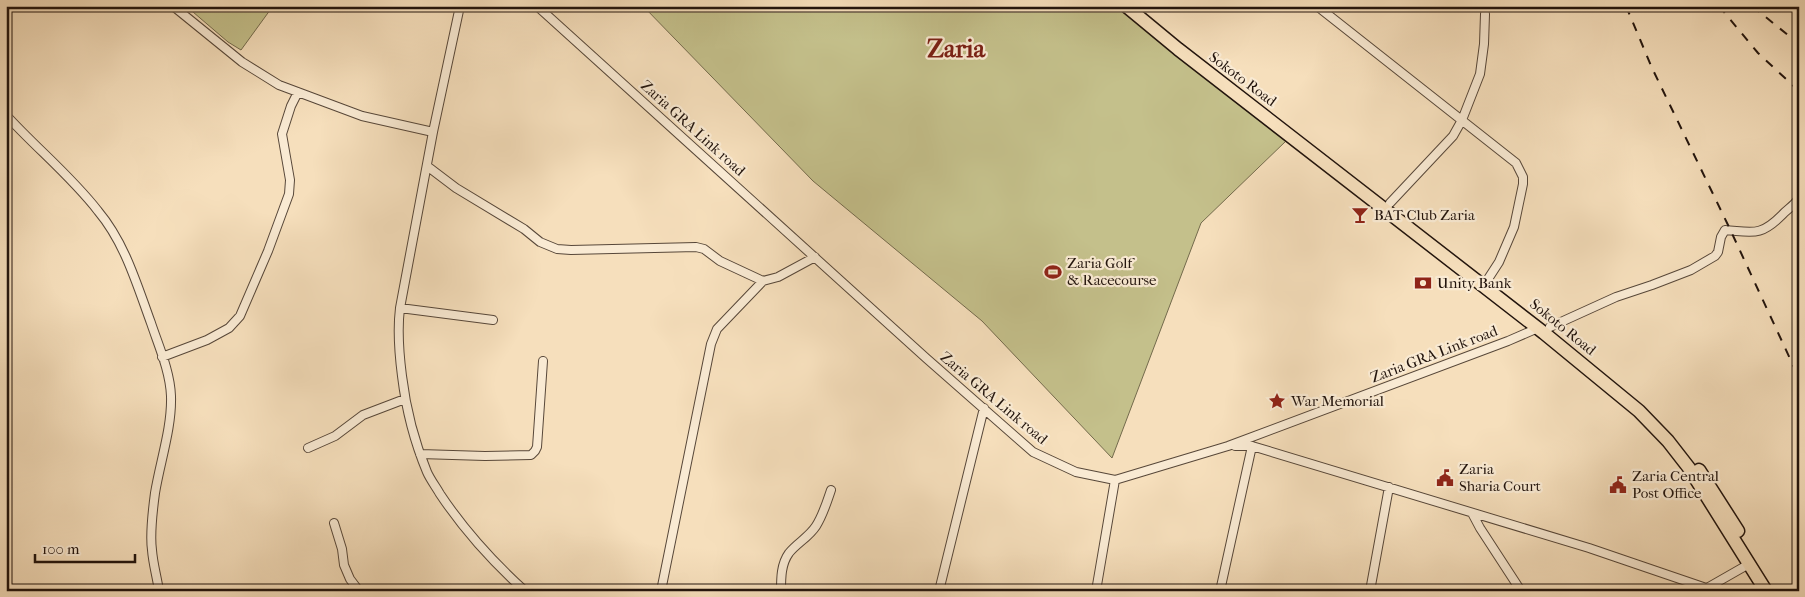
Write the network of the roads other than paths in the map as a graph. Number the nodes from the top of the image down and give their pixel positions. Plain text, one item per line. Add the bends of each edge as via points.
1 (173, 6) edge
2 (460, 6) edge
3 (538, 6) edge
4 (1126, 6) edge
5 (1138, 6) edge
6 (1323, 8) edge
7 (1486, 14) dead end
8 (298, 92) junction
9 (6, 115) edge
10 (1462, 120) junction
11 (433, 132) junction
12 (427, 166) junction
13 (1799, 198) edge
14 (1390, 204) junction
15 (815, 256) junction
16 (1488, 279) junction
17 (763, 281) junction
18 (400, 308) junction
19 (494, 320) dead end
20 (1544, 327) junction
21 (162, 357) junction
22 (543, 361) dead end
23 (405, 399) junction
24 (984, 408) junction
25 (1228, 446) junction
26 (1252, 446) junction
27 (308, 448) dead end
28 (420, 454) junction
29 (1115, 480) junction
30 (1389, 486) junction
31 (831, 490) dead end
32 (1472, 513) junction
33 (334, 523) dead end
34 (1749, 564) junction
35 (1711, 589) edge
36 (159, 591) edge
37 (359, 591) edge
38 (526, 591) edge
39 (661, 591) edge
40 (781, 591) edge
41 (939, 591) edge
42 (1096, 591) edge
43 (1220, 591) edge
44 (1370, 591) edge
45 (1521, 591) edge
46 (1766, 591) edge
47 (1775, 591) edge

1 - 8 street via 242,62
2 - 11 street
3 - 15 street, Zaria GRA Link road
4 - 20 main road, Sokoto Road
5 - 14 main road, Sokoto Road
6 - 10 street
7 - 10 street via 1480,74
8 - 11 street via 362,116
8 - 21 street via 282,134 290,180 289,194 240,316 229,328 207,340
9 - 21 street via 99,211 124,253
10 - 14 street via 1453,136
10 - 16 street via 1516,162 1523,177 1514,227
11 - 12 street
12 - 17 street via 540,242 557,249 696,247
12 - 18 street
13 - 20 street, Zaria GRA Link road via 1768,228 1746,233 1725,230 1715,256 1690,270
14 - 16 main road, Sokoto Road
15 - 17 street via 778,277
15 - 24 street, Zaria GRA Link road
16 - 20 main road, Sokoto Road
17 - 39 street via 717,329 711,344
18 - 19 street
18 - 23 street via 398,344
20 - 25 street, Zaria GRA Link road
20 - 34 main road, Sokoto Road via 1655,426 1689,468
20 - 47 main road, Sokoto Road via 1644,405 1674,436 1716,494
21 - 36 street via 171,396 155,494 151,548
22 - 28 street via 537,446 533,454
23 - 27 street via 363,415 335,436
23 - 28 street
24 - 29 street, Zaria GRA Link road via 1033,452 1076,472
24 - 41 street
25 - 26 street
25 - 29 street, Zaria GRA Link road
26 - 30 street
26 - 43 street
28 - 38 street via 427,473 448,507 484,552
29 - 42 street
30 - 32 street
30 - 44 street
31 - 40 street via 816,526 789,553 782,570
32 - 35 street
32 - 45 street
33 - 37 street via 344,565
34 - 35 street
34 - 46 main road, Sokoto Road

